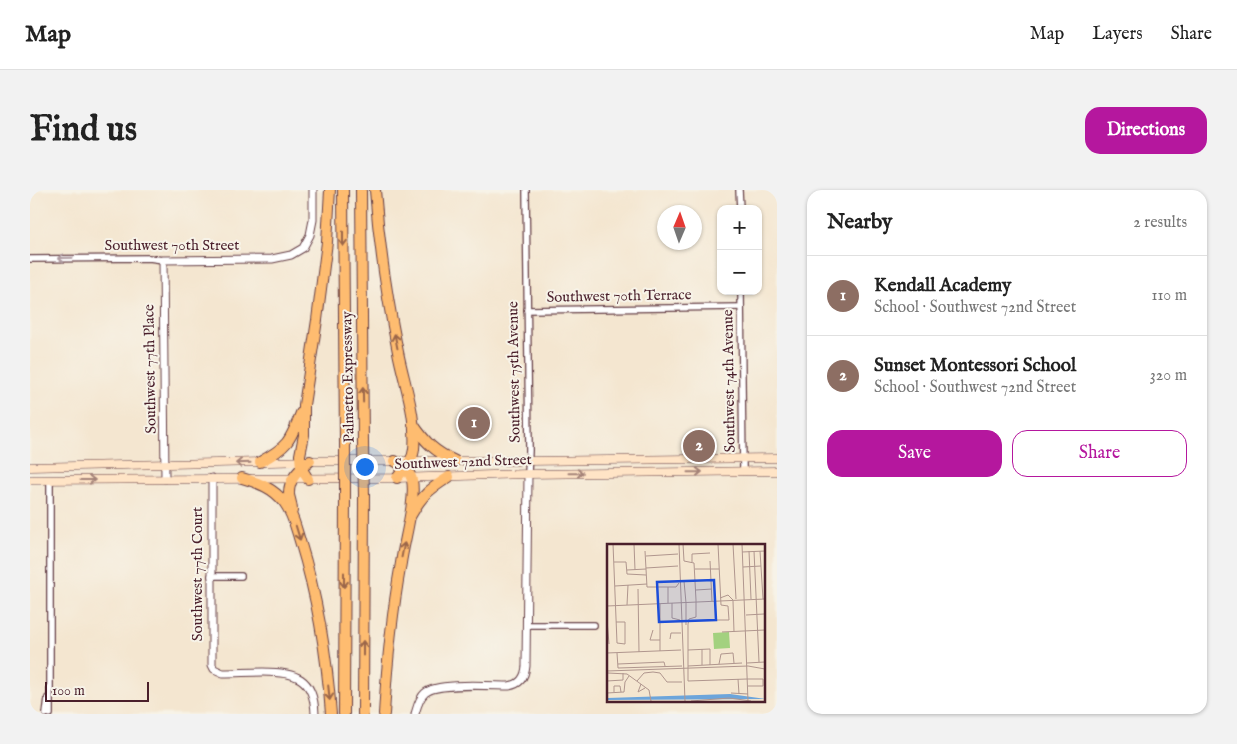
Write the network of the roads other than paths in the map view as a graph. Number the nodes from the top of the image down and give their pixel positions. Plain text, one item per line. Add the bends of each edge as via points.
1 (313, 190) edge
2 (330, 190) edge
3 (343, 190) edge
4 (361, 190) edge
5 (374, 190) edge
6 (526, 190) edge
7 (739, 190) edge
8 (740, 205) edge
9 (30, 259) edge
10 (163, 260) junction
11 (741, 295) edge
12 (741, 308) junction
13 (527, 310) junction
14 (304, 406) junction
15 (413, 423) junction
16 (777, 458) edge
17 (743, 459) junction
18 (395, 460) joint
19 (648, 460) junction
20 (456, 461) junction
21 (528, 461) junction
22 (260, 462) junction
23 (212, 464) junction
24 (304, 464) junction
25 (408, 464) junction
26 (165, 466) junction
27 (30, 467) edge
28 (50, 467) junction
29 (743, 471) junction
30 (777, 471) edge
31 (648, 473) junction
32 (528, 474) junction
33 (449, 477) junction
34 (212, 478) junction
35 (242, 478) junction
36 (292, 478) junction
37 (397, 478) junction
38 (411, 478) junction
39 (165, 479) junction
40 (308, 479) junction
41 (30, 480) edge
42 (50, 480) junction
43 (292, 514) junction
44 (409, 518) junction
45 (212, 576) junction
46 (242, 576) dead end
47 (526, 625) junction
48 (594, 625) dead end
49 (50, 686) junction
50 (46, 714) edge
51 (50, 714) edge
52 (315, 714) edge
53 (331, 714) edge
54 (344, 714) edge
55 (363, 714) edge
56 (384, 714) edge
57 (415, 714) edge

1 - 10 street, Southwest 70th Street via 313,220 307,241 295,254 278,258
2 - 14 highway via 325,259
3 -> 54 highway, Palmetto Expressway, bridge
55 -> 4 highway, Palmetto Expressway, bridge
15 -> 5 highway via 391,315
6 - 13 street, Southwest 75th Avenue
7 - 8 street
10 -> 9 street, Southwest 70th Street
10 - 26 street, Southwest 77th Place
11 - 12 street, Southwest 74th Avenue
12 - 13 street, Southwest 70th Terrace
12 - 17 street, Southwest 74th Avenue
13 - 21 street, Southwest 75th Avenue
14 - 22 highway via 289,441
14 - 24 highway
15 - 20 highway via 432,448
15 - 25 highway via 414,448
16 - 17 main road, Southwest 72nd Street
17 - 19 main road, Southwest 72nd Street
17 - 29 street, Southwest 74th Avenue
18 - 24 main road, Southwest 72nd Street
18 - 25 highway
19 - 21 main road, Southwest 72nd Street
19 - 31 main road
20 - 21 main road, Southwest 72nd Street
20 - 25 main road, Southwest 72nd Street
21 - 32 street, Southwest 75th Avenue
22 -> 23 main road, Southwest 72nd Street
22 - 24 main road, Southwest 72nd Street
23 - 26 main road, Southwest 72nd Street
23 - 34 main road
24 - 36 highway
24 - 40 highway
25 - 37 highway
25 - 38 highway
26 - 28 main road, Southwest 72nd Street
26 - 39 street, Southwest 77th Place
27 - 28 main road, Southwest 72nd Street
28 - 42 main road
29 - 30 main road, Southwest 72nd Street
31 -> 29 main road, Southwest 72nd Street
32 -> 31 main road, Southwest 72nd Street
32 - 33 main road, Southwest 72nd Street
32 - 47 street, Southwest 75th Avenue
33 - 38 main road, Southwest 72nd Street
33 - 44 highway via 426,492
34 - 35 main road, Southwest 72nd Street
34 - 39 main road, Southwest 72nd Street
34 - 45 street, Southwest 77th Court
35 - 36 main road, Southwest 72nd Street
35 - 43 highway via 271,489
36 - 40 main road, Southwest 72nd Street
36 - 43 highway via 289,491
37 - 38 main road, Southwest 72nd Street
37 - 40 main road, Southwest 72nd Street
38 - 44 highway
42 -> 39 main road, Southwest 72nd Street
41 - 42 main road, Southwest 72nd Street
42 - 49 street
43 -> 53 highway via 319,624
56 -> 44 highway via 391,630
45 - 46 street
45 - 52 street, Southwest 77th Court via 211,658 214,669 295,675 309,689
47 - 48 street
47 - 57 street, Southwest 75th Avenue via 525,673 521,681 512,685 432,688 422,696
49 - 50 street
49 - 51 street

